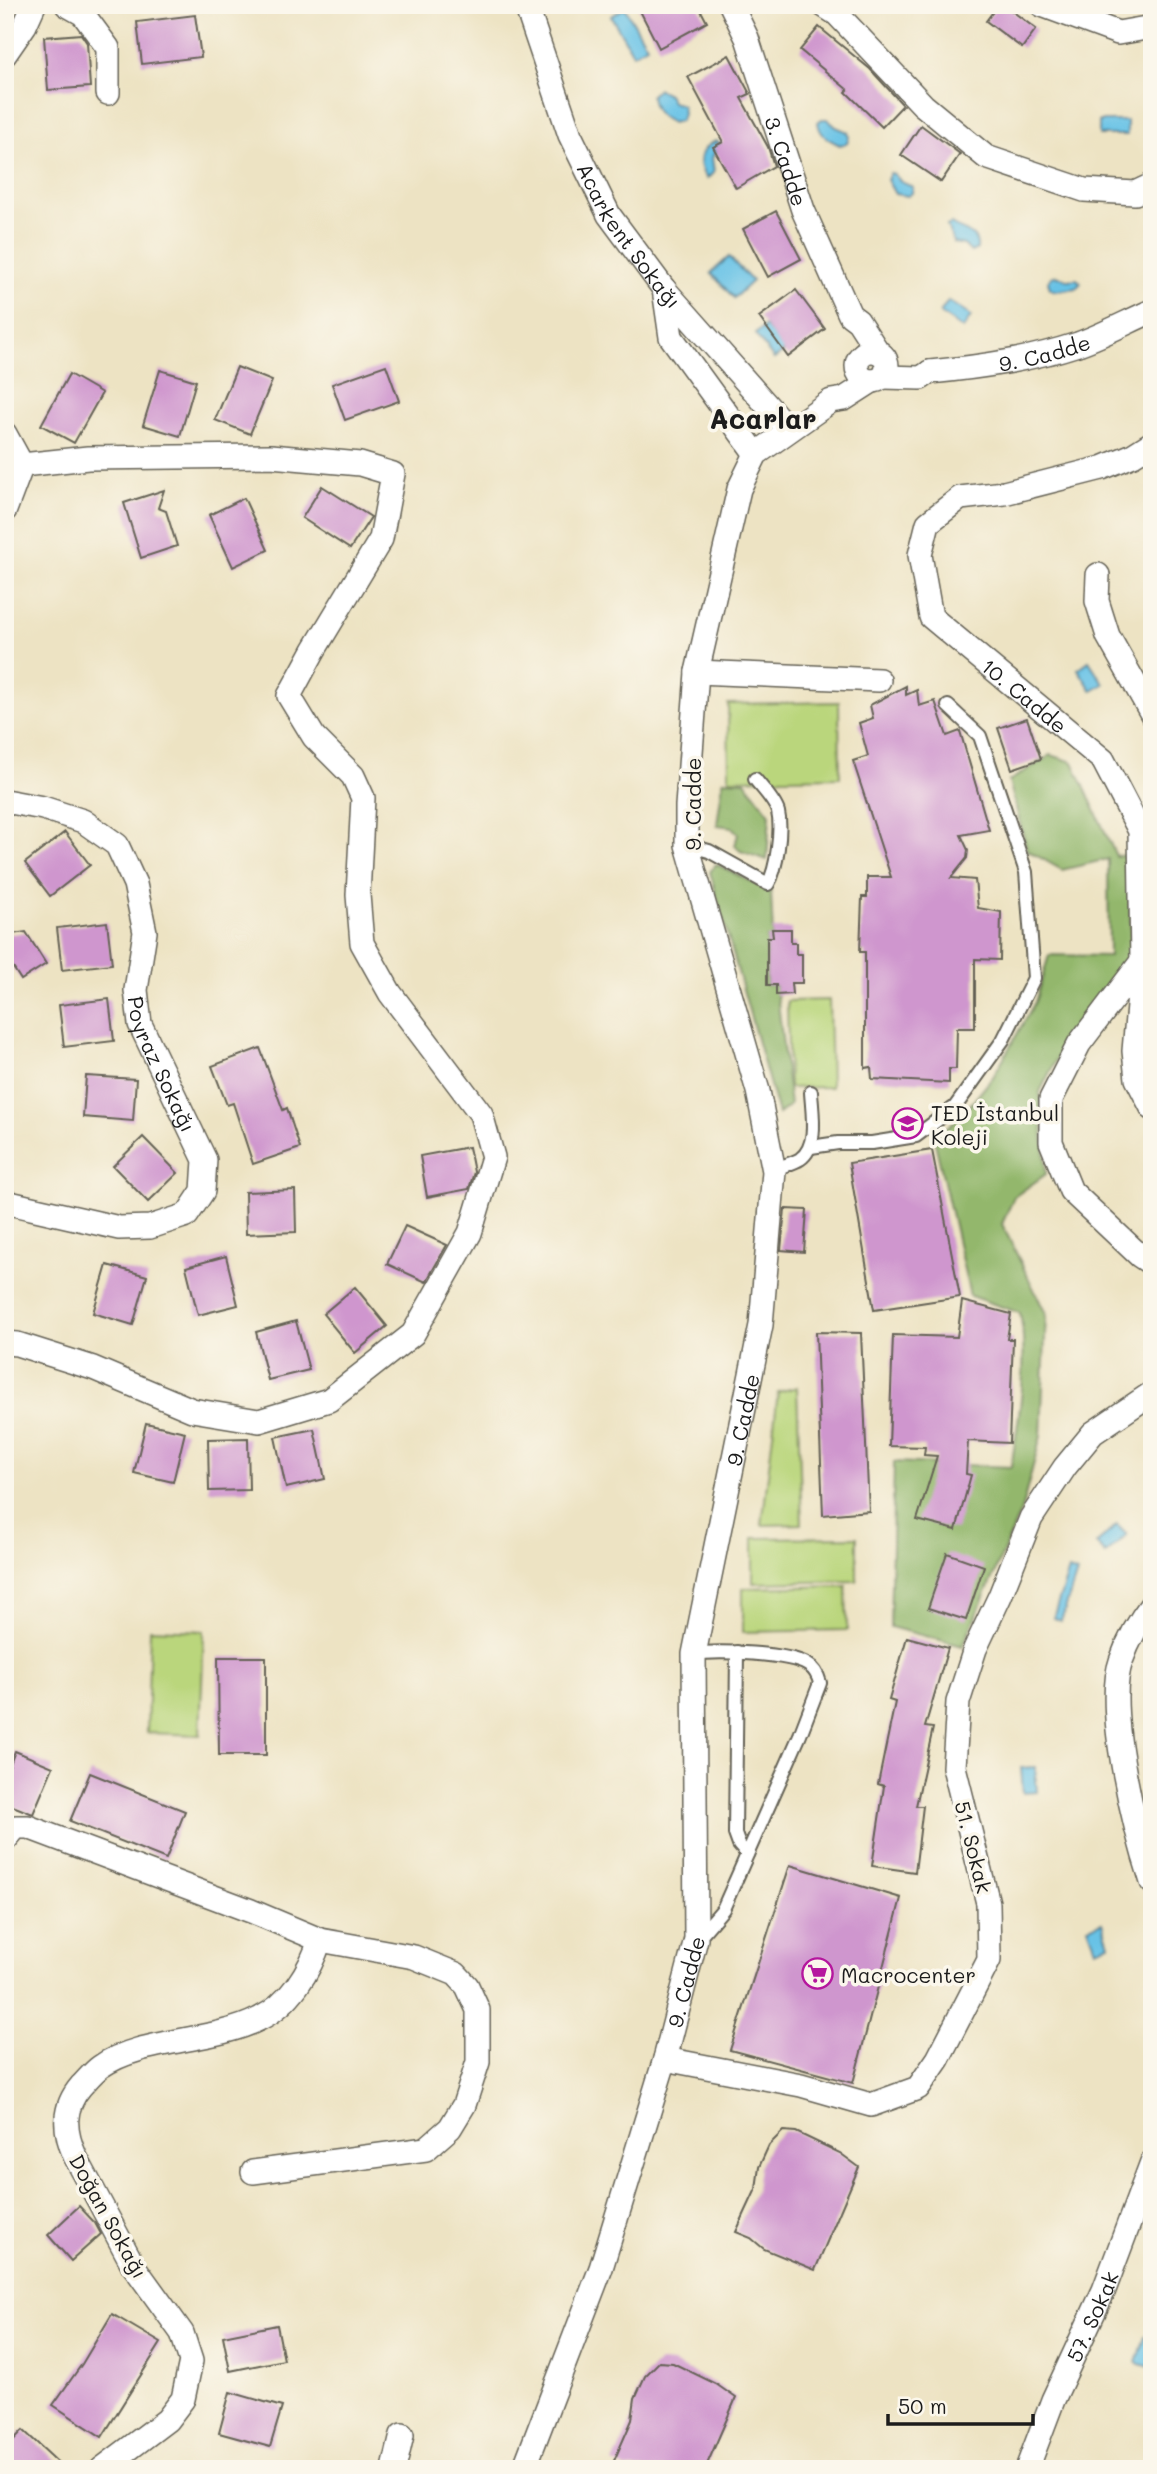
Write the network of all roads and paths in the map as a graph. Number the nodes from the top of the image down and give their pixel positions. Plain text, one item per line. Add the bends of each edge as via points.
1 (34, 5) edge
2 (67, 5) edge
3 (526, 5) edge
4 (731, 5) edge
5 (823, 5) edge
6 (1041, 5) edge
7 (1152, 27) edge
8 (5, 54) edge
9 (108, 93) dead end
10 (1152, 185) edge
11 (664, 289) junction
12 (1152, 311) edge
13 (872, 366) junction
14 (789, 430) junction
15 (5, 434) edge
16 (1152, 443) edge
17 (756, 454) junction
18 (22, 465) junction
19 (5, 510) edge
20 (1098, 575) dead end
21 (697, 672) junction
22 (879, 680) dead end
23 (948, 706) dead end
24 (1152, 714) edge
25 (755, 779) dead end
26 (5, 801) edge
27 (687, 845) junction
28 (1142, 961) junction
29 (811, 1092) dead end
30 (1152, 1107) edge
31 (811, 1147) junction
32 (774, 1171) junction
33 (5, 1202) edge
34 (1152, 1264) edge
35 (5, 1343) edge
36 (1152, 1393) edge
37 (1152, 1604) edge
38 (737, 1652) junction
39 (694, 1654) junction
40 (9, 1830) edge
41 (747, 1854) junction
42 (1152, 1882) edge
43 (696, 1939) junction
44 (320, 1940) junction
45 (665, 2059) junction
46 (1152, 2162) edge
47 (253, 2172) dead end
48 (402, 2435) dead end
49 (102, 2469) edge
50 (394, 2469) edge
51 (524, 2469) edge
52 (1027, 2469) edge

1 - 8 street
2 - 9 street via 83,14 108,48
3 - 11 street, Acarkent Sokağı via 570,135 609,215
4 - 13 street, 3. Cadde via 747,38 803,209 849,315 858,321
5 - 10 street via 837,14 923,105 986,158 1084,190 1135,193
6 - 7 street via 1118,33
11 - 14 street, Acarkent Sokağı
11 - 17 street via 671,337
12 - 13 street, 9. Cadde via 1080,343 990,366 930,372 921,378
13 - 14 street, 9. Cadde via 835,388 831,401
14 - 17 street, 9. Cadde
15 - 18 street
16 - 28 street, 10. Cadde via 1102,468 1004,493 960,498 928,523 920,555 931,617 1103,760 1140,831
17 - 21 street, 9. Cadde via 739,489
18 - 19 street
18 - 35 street via 88,458 271,456 360,464 393,474 381,539 289,696 314,737 353,776 363,798 358,895 362,943 390,993 481,1114 493,1157 470,1233 413,1335 329,1401 259,1421 192,1410 93,1368
20 - 24 street via 1097,601 1108,636
21 - 22 street
21 - 27 street, 9. Cadde
23 - 31 lane via 980,736 1026,872 1034,978 1003,1040 955,1107 926,1129 916,1136 872,1143
25 - 27 lane via 778,811 778,856 768,884 709,851
26 - 33 street, Poyraz Sokağı via 83,821 117,845 135,884 145,932 136,990 140,1024 205,1160 203,1191 187,1215 150,1227 119,1228
27 - 32 street, 9. Cadde via 758,1091
28 - 30 street, 10. Cadde via 1134,1051 1138,1079
28 - 34 street via 1079,1044 1051,1099 1051,1142 1071,1191
29 - 31 lane
31 - 32 lane via 800,1159
32 - 39 street, 9. Cadde via 761,1325
36 - 45 street, 51. Sokak via 1093,1433 1065,1466 1031,1518 975,1649 958,1702 954,1768 988,1903 989,1960 918,2088 871,2105 801,2085
37 - 42 street via 1120,1663 1116,1703 1121,1757
38 - 39 lane
38 - 41 lane via 735,1834
38 - 41 lane via 806,1663 820,1683
39 - 43 street, 9. Cadde
40 - 44 street via 28,1827
41 - 43 lane via 723,1909
43 - 45 street, 9. Cadde
44 - 47 street via 414,1956 456,1975 478,2010 478,2063 464,2105 450,2128 426,2149
44 - 49 street, Doğan Sokağı via 314,1959 292,1993 259,2020 225,2032 121,2054 98,2068 66,2112 67,2138 75,2156 133,2265 182,2333 191,2361 183,2399 167,2420
45 - 51 street, 9. Cadde via 601,2268
46 - 52 street, 57. Sokak via 1104,2290 1052,2400
48 - 50 street

